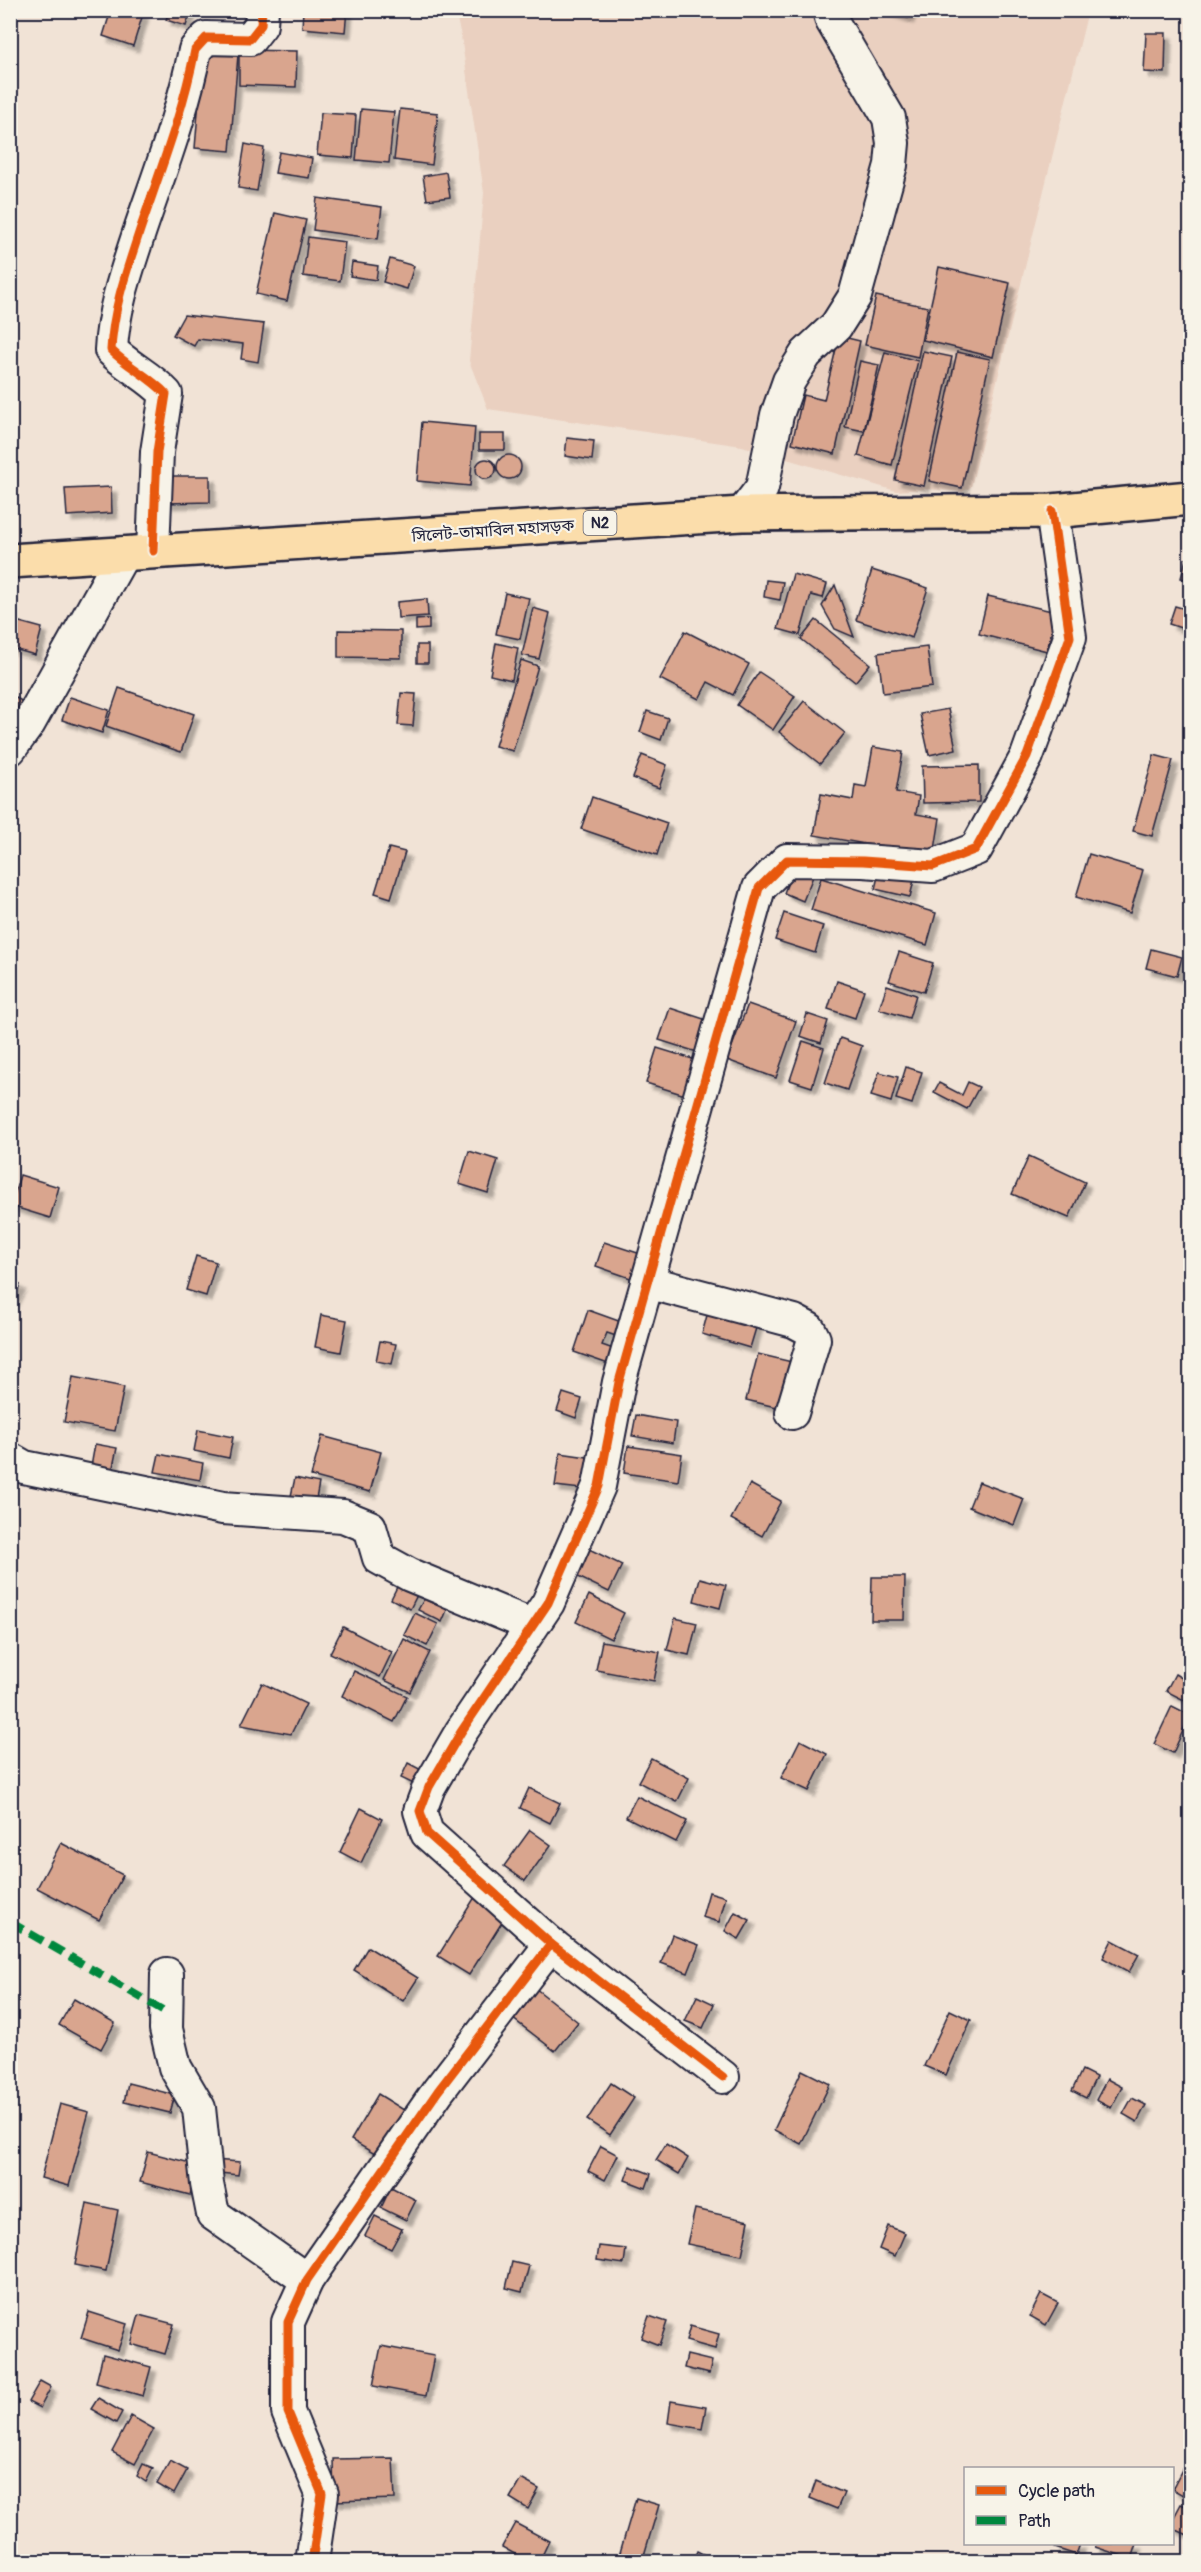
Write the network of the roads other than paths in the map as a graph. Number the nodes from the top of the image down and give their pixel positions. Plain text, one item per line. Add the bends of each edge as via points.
1 (262, 10) edge
2 (829, 10) edge
3 (1191, 498) edge
4 (1052, 511) junction
5 (742, 514) junction
6 (139, 552) junction
7 (10, 561) edge
8 (10, 749) edge
9 (647, 1282) junction
10 (792, 1413) dead end
11 (10, 1459) edge
12 (531, 1625) junction
13 (551, 1944) junction
14 (167, 1974) dead end
15 (723, 2077) dead end
16 (307, 2280) junction
17 (312, 2562) edge

1 - 6 street via 261,25 250,39 206,38 195,51 120,291 111,350 166,394
2 - 5 street via 889,118 891,165 855,296 836,326 806,354 789,381 777,415 762,488
3 - 4 highway, সিলেট-তামাবিল মহাসড়ক / N2
4 - 5 highway, সিলেট-তামাবিল মহাসড়ক / N2
4 - 9 street via 1070,637 1027,756 976,849 933,866 788,860 759,888
5 - 6 highway, সিলেট-তামাবিল মহাসড়ক / N2
6 - 7 highway, সিলেট-তামাবিল মহাসড়ক / N2
6 - 8 street
9 - 10 street via 794,1321 809,1329 814,1339
9 - 12 street via 619,1382 599,1486 548,1603
11 - 12 street via 24,1467 223,1508 343,1516 370,1527 379,1558 410,1575
12 - 13 street via 461,1732 429,1787 420,1811 427,1833
13 - 15 street
13 - 16 street via 438,2091
14 - 16 street via 166,2029 175,2067 199,2108 213,2214
16 - 17 street via 288,2322 288,2412 322,2494

